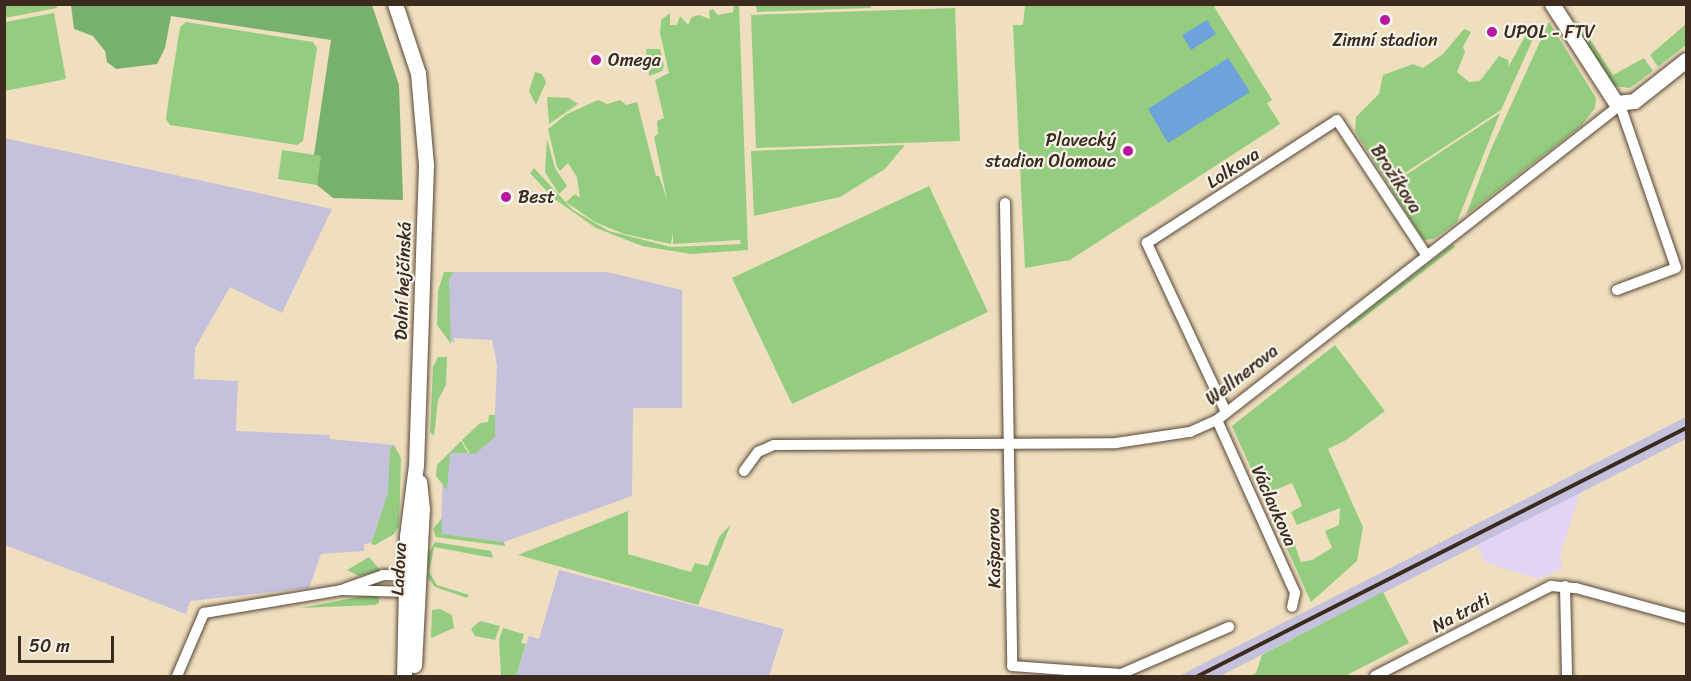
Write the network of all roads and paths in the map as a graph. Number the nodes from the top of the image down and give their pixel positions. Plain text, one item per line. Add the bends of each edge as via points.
1 (394, 4) edge
2 (1552, 4) edge
3 (1686, 60) edge
4 (1620, 105) junction
5 (1337, 120) joint
6 (1005, 203) dead end
7 (1427, 256) junction
8 (1617, 290) dead end
9 (1226, 412) junction
10 (1217, 420) junction
11 (1009, 442) junction
12 (744, 471) dead end
13 (410, 571) junction
14 (1565, 586) junction
15 (341, 590) junction
16 (412, 592) junction
17 (1292, 607) dead end
18 (1686, 618) edge
19 (1228, 627) dead end
20 (177, 676) edge
21 (404, 676) edge
22 (414, 676) edge
23 (1375, 676) edge
24 (1568, 676) edge

1 - 13 main road, Dolní hejčínská via 418,73 426,135
2 - 4 main road via 1612,100
3 - 4 main road, Wellnerova via 1634,101
4 - 7 street, Wellnerova
4 - 8 street via 1676,268
5 - 7 street, Brožíkova
5 - 9 street, Lolkova via 1147,243
6 - 11 street, Kašparova
7 - 9 street, Wellnerova
9 - 10 street, Wellnerova
10 - 11 street, Wellnerova via 1190,432 1152,440
10 - 17 street, Václavkova via 1295,592
11 - 12 street, Wellnerova via 774,445 758,452
11 - 19 street, Kašparova via 1012,666 1121,674
13 - 15 street via 373,577
13 - 16 main road, Ladova
14 - 18 street
14 - 23 street, Na trati via 1540,590
14 - 24 street
15 - 16 street
15 - 20 street via 204,613
16 - 21 main road, Ladova
16 - 22 main road, Ladova

